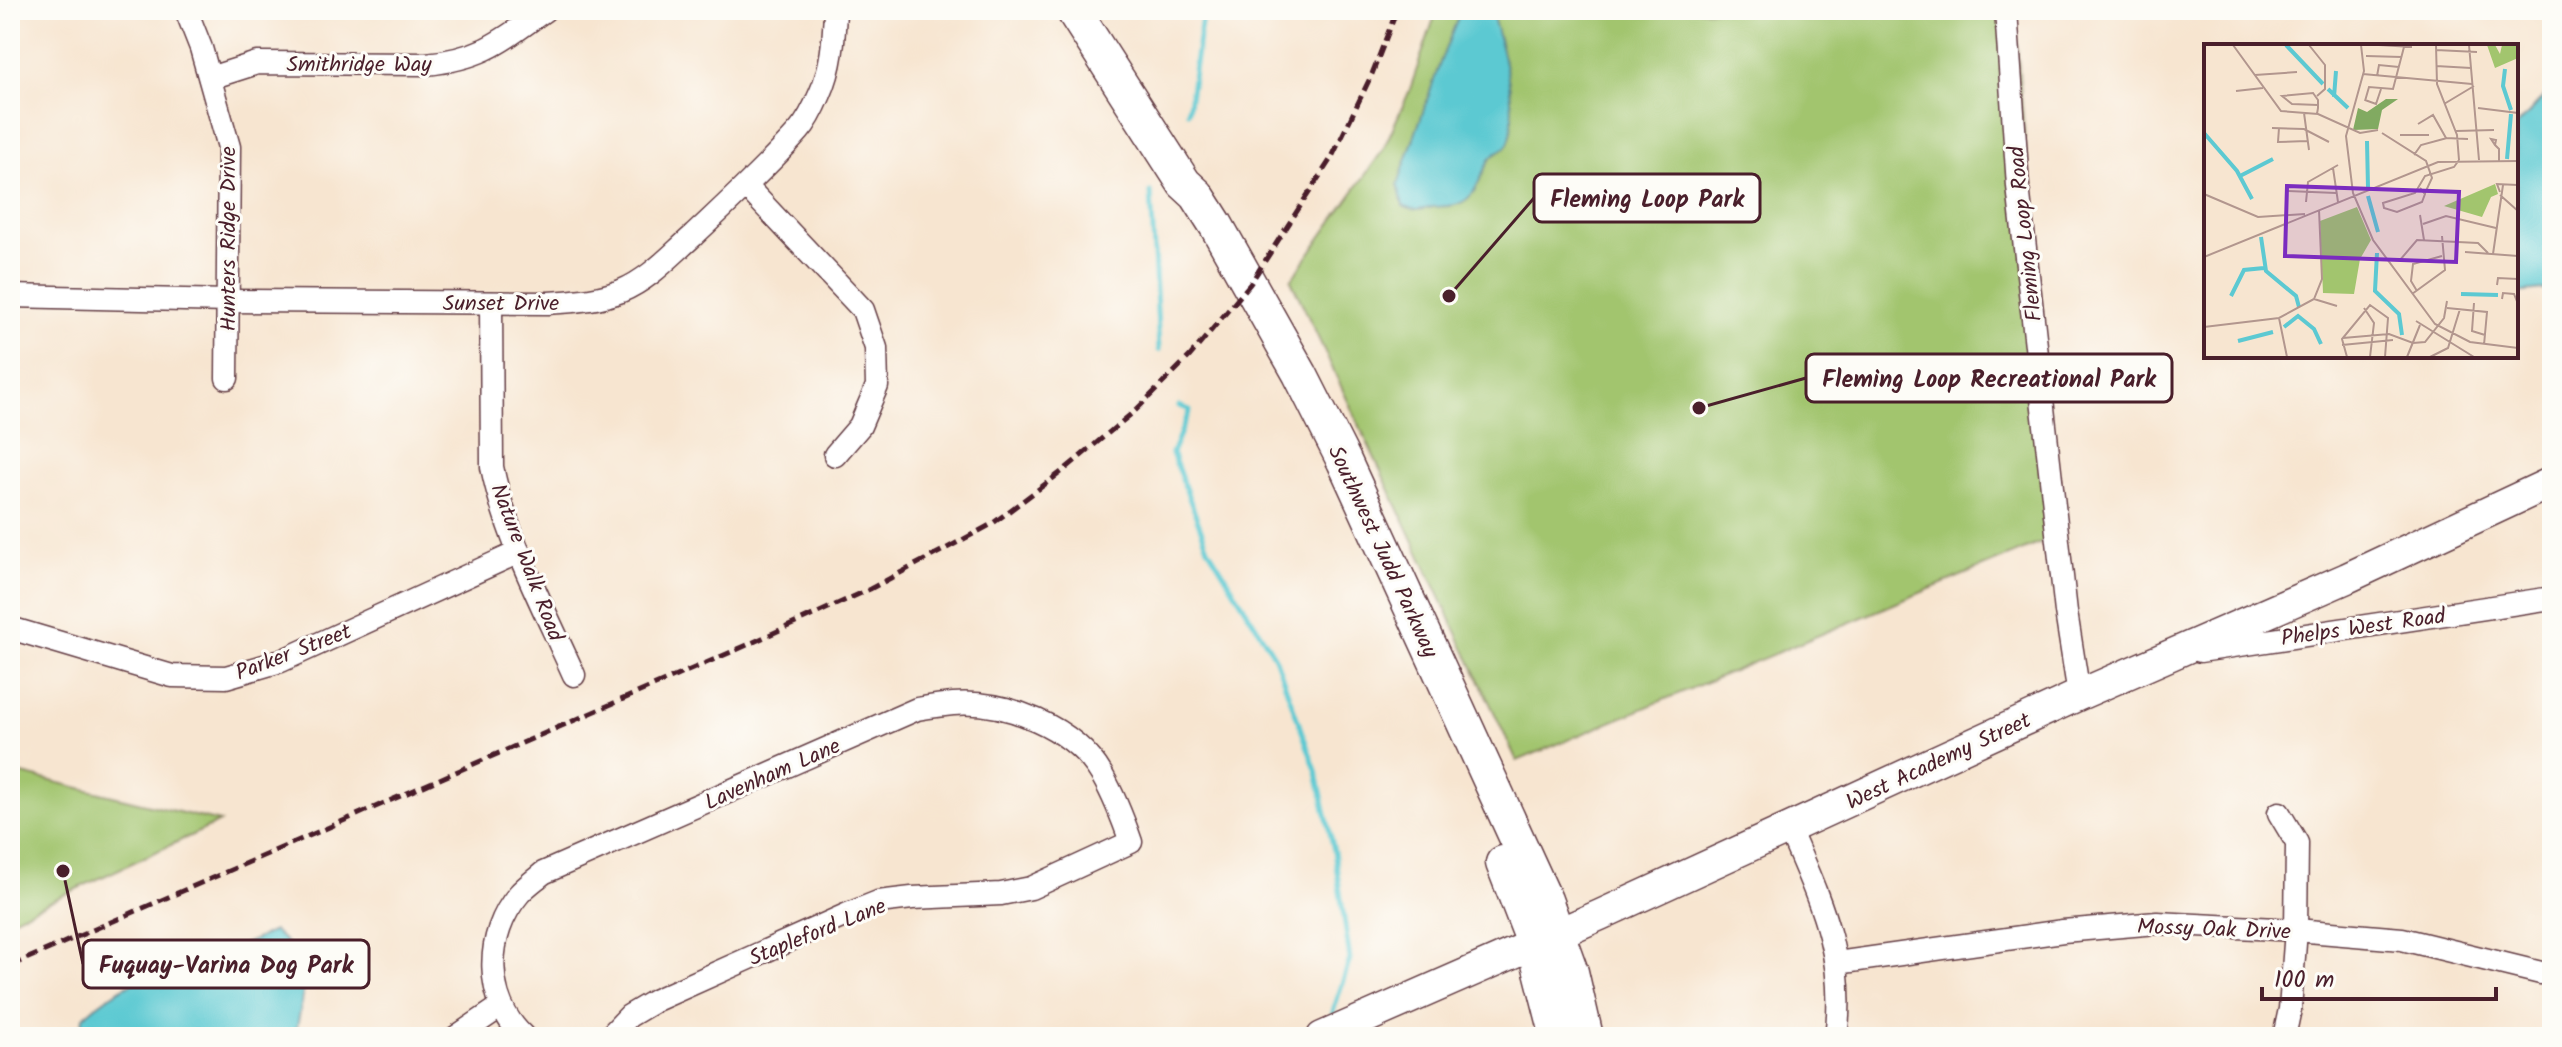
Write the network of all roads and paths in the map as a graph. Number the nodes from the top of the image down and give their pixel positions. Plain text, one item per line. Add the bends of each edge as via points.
1 (186, 10) edge
2 (545, 10) edge
3 (835, 10) edge
4 (1073, 10) edge
5 (2006, 10) edge
6 (210, 78) junction
7 (746, 186) junction
8 (10, 296) edge
9 (228, 301) junction
10 (491, 303) junction
11 (227, 378) dead end
12 (835, 455) dead end
13 (2552, 482) edge
14 (519, 552) junction
15 (2552, 598) edge
16 (10, 628) edge
17 (2175, 655) junction
18 (574, 675) dead end
19 (2079, 695) junction
20 (2279, 813) dead end
21 (1789, 829) junction
22 (1131, 842) joint
23 (2296, 930) junction
24 (1547, 938) junction
25 (1837, 963) junction
26 (2541, 973) dead end
27 (500, 1007) junction
28 (456, 1037) edge
29 (524, 1037) edge
30 (609, 1037) edge
31 (1322, 1037) edge
32 (1558, 1037) edge
33 (1586, 1037) edge
34 (1836, 1037) edge
35 (2284, 1037) edge

1 - 6 street, Hunters Ridge Drive
2 - 6 street, Smithridge Way via 483,52 453,61 257,63
3 - 7 street, Sunset Drive via 821,93 801,129
4 - 24 highway, Southwest Judd Parkway via 1223,236 1300,374
5 - 19 street, Fleming Loop Road via 2018,186
6 - 9 street, Hunters Ridge Drive via 229,147
7 - 10 street, Sunset Drive via 646,277 622,290 595,299
7 - 12 street via 863,310 876,348 877,386 860,426
8 - 9 street, Sunset Drive
9 - 10 street, Sunset Drive
9 - 11 street, Hunters Ridge Drive
10 - 14 street, Nature Walk Road via 492,467
13 - 17 main road, West Academy Street
14 - 16 street, Parker Street via 281,661 226,677 172,676
14 - 18 street, Nature Walk Road
15 - 17 street, Phelps West Road
17 - 19 main road, West Academy Street
19 - 21 main road, West Academy Street
20 - 23 street via 2297,843
21 - 24 main road, West Academy Street
21 - 25 street via 1827,920
22 - 27 street, Lavenham Lane via 1100,772 1051,727 989,706 917,709 543,873 519,894 500,924 494,978
22 - 30 street, Stapleford Lane via 1031,888 878,902 656,1000 629,1016
23 - 25 street, Mossy Oak Drive via 2157,923
23 - 26 street, Mossy Oak Drive via 2402,939
23 - 35 street
24 - 31 main road, West Academy Street
24 - 32 highway
24 - 33 highway via 1573,980
25 - 34 street
27 - 28 street
27 - 29 street

